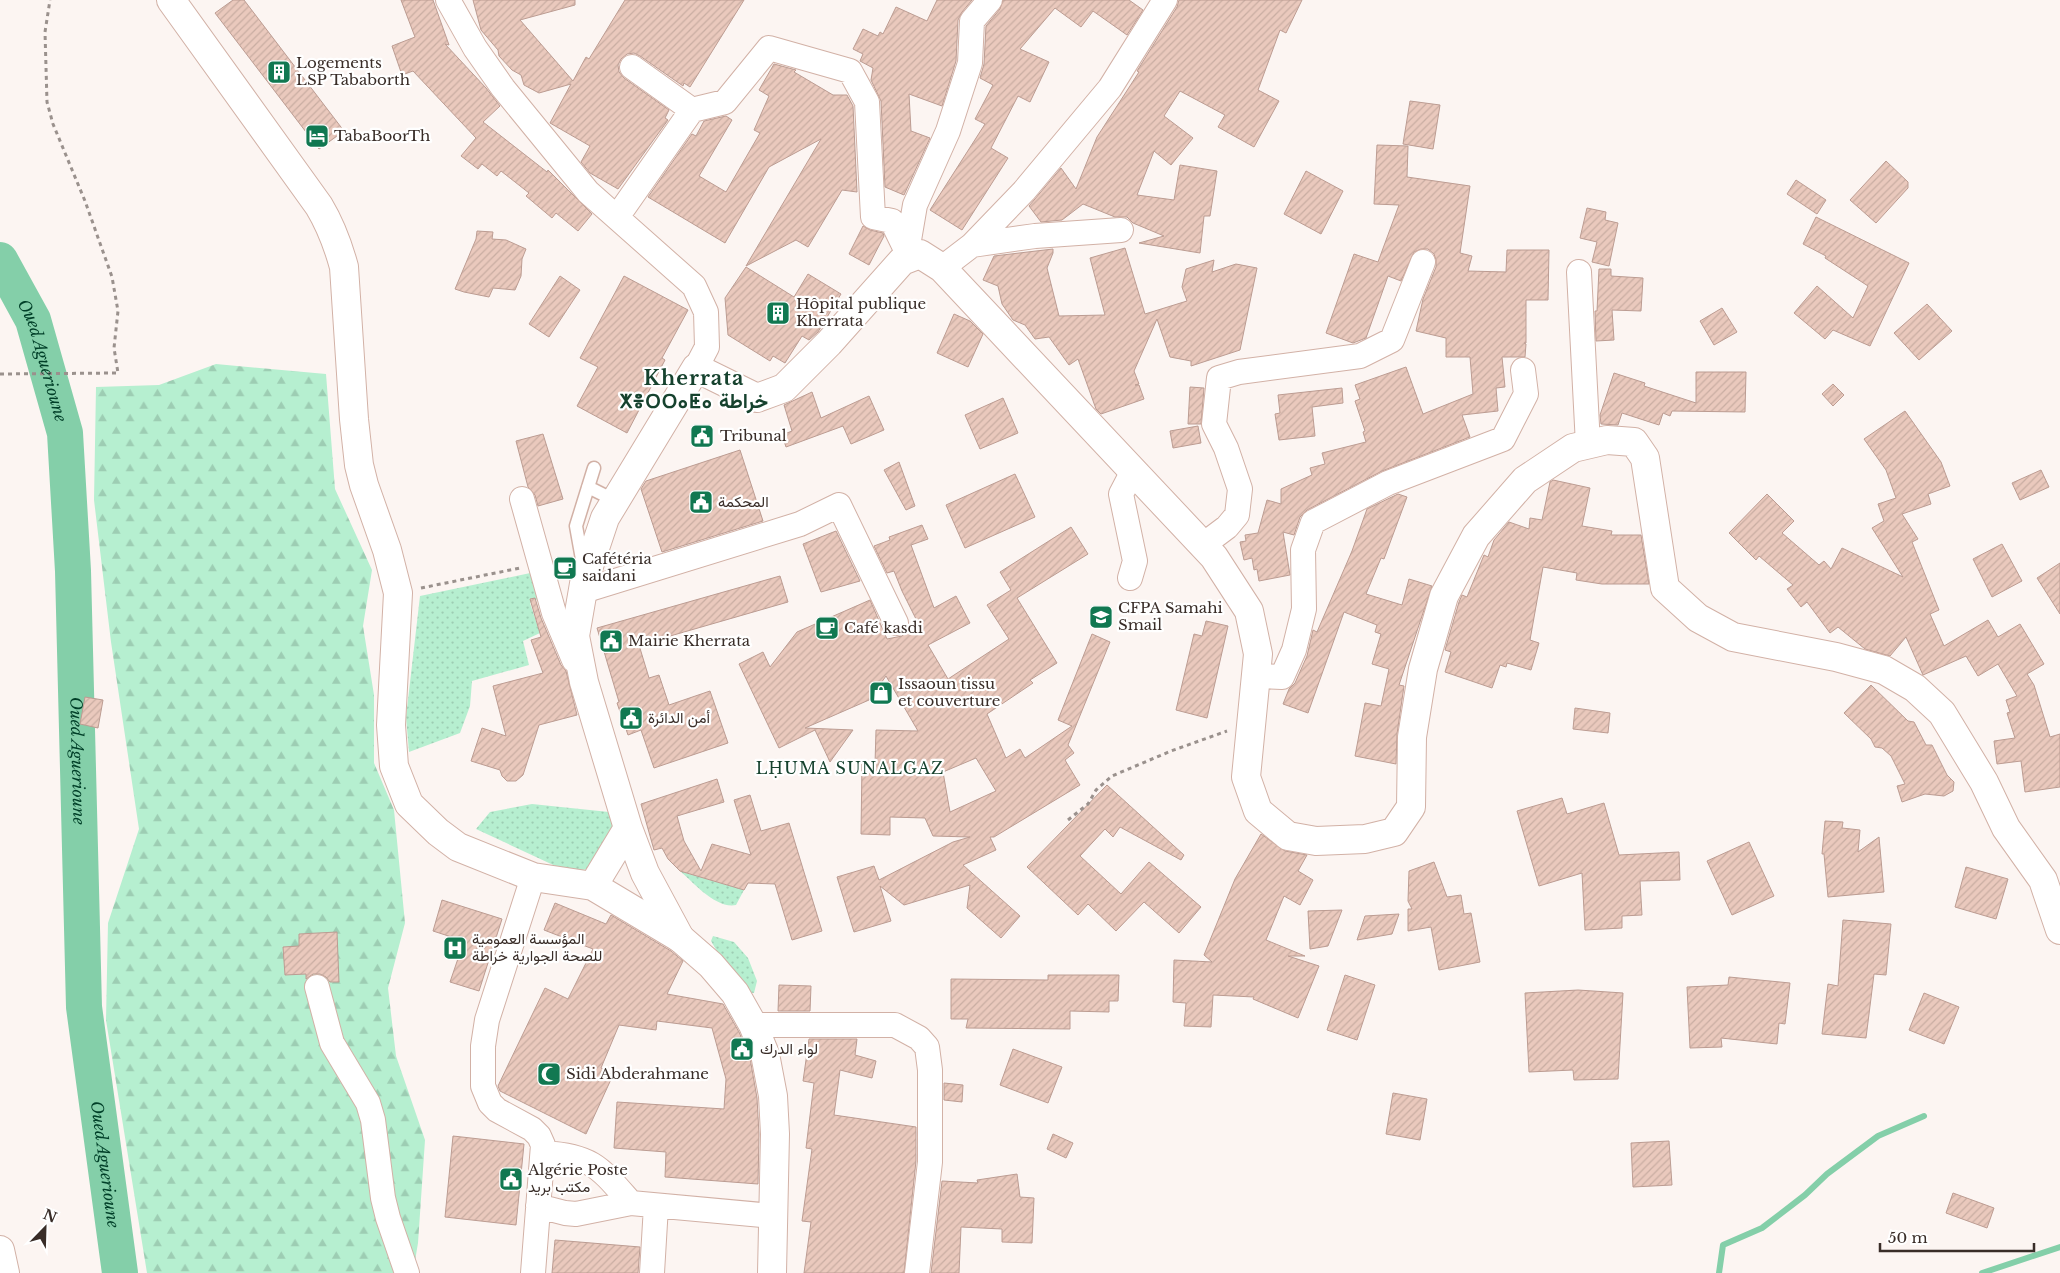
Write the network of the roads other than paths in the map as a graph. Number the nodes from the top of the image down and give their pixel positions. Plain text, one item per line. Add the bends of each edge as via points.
1 (171, 0) edge
2 (448, 0) edge
3 (990, 0) edge
4 (1165, 0) edge
5 (632, 67) dead end
6 (692, 110) junction
7 (617, 217) junction
8 (1121, 230) dead end
9 (972, 245) junction
10 (910, 258) junction
11 (1423, 262) dead end
12 (942, 268) junction
13 (1579, 272) dead end
14 (696, 368) junction
15 (1523, 370) dead end
16 (1588, 445) junction
17 (594, 468) dead end
18 (1133, 471) junction
19 (588, 487) junction
20 (522, 499) dead end
21 (616, 501) junction
22 (1203, 545) junction
23 (1130, 578) dead end
24 (584, 585) junction
25 (896, 623) dead end
26 (1256, 676) junction
27 (584, 682) junction
28 (628, 828) junction
29 (533, 877) junction
30 (593, 886) junction
31 (2060, 930) edge
32 (680, 938) junction
33 (317, 987) dead end
34 (753, 1025) junction
35 (544, 1153) junction
36 (631, 1204) junction
37 (538, 1206) junction
38 (656, 1206) junction
39 (773, 1216) junction
40 (0, 1250) edge
41 (5, 1273) edge
42 (407, 1273) edge
43 (533, 1273) edge
44 (652, 1273) edge
45 (772, 1273) edge
46 (917, 1273) edge

1 - 29 street via 319,206 339,246 344,267 359,465 398,593 391,725 394,766 409,804 458,847
2 - 7 street via 475,48 503,88 588,192
3 - 10 street via 972,21 970,63 948,131 915,205 908,240
4 - 9 street via 1110,88 1024,191
5 - 6 street
6 - 7 street
6 - 10 street via 725,102 769,48 850,71 867,102 873,218 892,221
7 - 14 street via 694,286 706,312 707,347
8 - 9 street via 1035,236
9 - 12 street
10 - 12 street via 920,254
10 - 14 street via 902,261 784,388 757,398
11 - 22 street via 1392,340 1360,356 1240,372 1219,378 1214,424 1240,489 1237,515
12 - 18 street
13 - 16 street
14 - 21 street
15 - 26 street via 1526,394 1503,439 1388,483 1313,522 1303,550 1304,609 1294,650 1282,677
16 - 26 street via 1573,448 1525,480 1476,536 1444,596 1423,669 1412,737 1410,807 1394,832 1365,839 1316,842 1288,836 1258,811 1246,777
16 - 31 street via 1606,440 1634,442 1645,458 1665,588 1698,618 1733,637 1884,670 1915,688 1942,713 1984,782 2006,828 2043,880
17 - 19 lane
18 - 22 street
18 - 23 street via 1122,494 1135,561
19 - 21 lane
19 - 24 lane via 576,526
20 - 27 street via 554,614
21 - 24 street via 605,518
22 - 26 street via 1249,611 1258,654
24 - 25 street via 800,524 840,505
24 - 27 street via 575,636
27 - 28 street
28 - 30 street
28 - 32 street via 645,873
29 - 30 street
29 - 35 street via 487,1020 483,1086 490,1103 497,1110 540,1136
30 - 32 street
32 - 34 street via 712,965
33 - 42 street via 332,1043 368,1103 384,1205
34 - 39 street via 765,1054 773,1096
34 - 46 street via 895,1025 919,1038 927,1047 930,1162
35 - 36 street via 570,1155 592,1163
35 - 37 street
36 - 37 street via 576,1214
36 - 38 street
37 - 43 street
38 - 39 street
38 - 44 street
39 - 45 street
40 - 41 street

